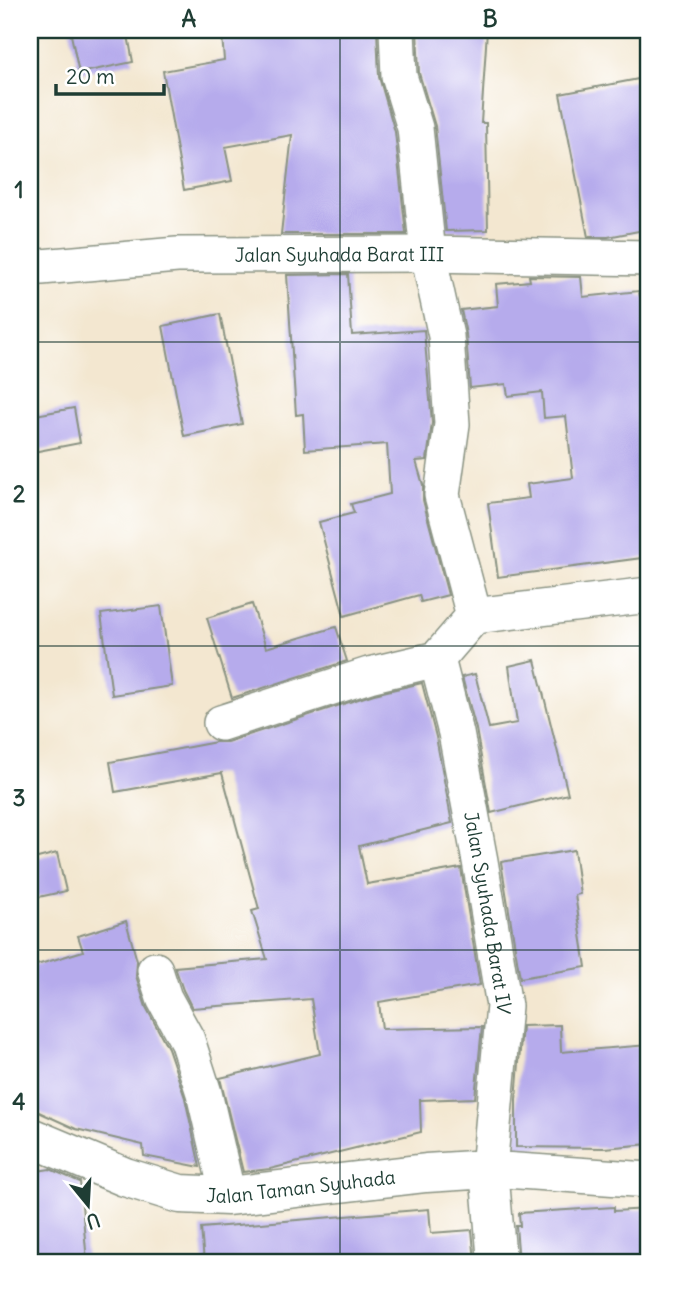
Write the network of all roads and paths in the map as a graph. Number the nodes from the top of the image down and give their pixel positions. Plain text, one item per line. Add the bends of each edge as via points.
1 (397, 30) edge
2 (428, 254) junction
3 (649, 258) edge
4 (30, 268) edge
5 (649, 595) edge
6 (474, 616) junction
7 (438, 659) junction
8 (221, 723) dead end
9 (155, 970) dead end
10 (30, 1137) edge
11 (489, 1169) junction
12 (649, 1180) edge
13 (228, 1196) junction
14 (497, 1262) edge

1 - 2 street via 399,76 415,128
2 - 3 street, Jalan Syuhada Barat III
2 - 4 street, Jalan Syuhada Barat III via 177,255
2 - 6 street via 446,337 452,424 442,495
5 - 6 street
6 - 7 street
7 - 8 street via 369,675
7 - 11 street, Jalan Syuhada Barat IV via 456,733 504,1006
9 - 13 street via 187,1040
10 - 13 street, Jalan Taman Syuhada via 169,1191
11 - 12 street
11 - 13 street, Jalan Taman Syuhada
11 - 14 street

